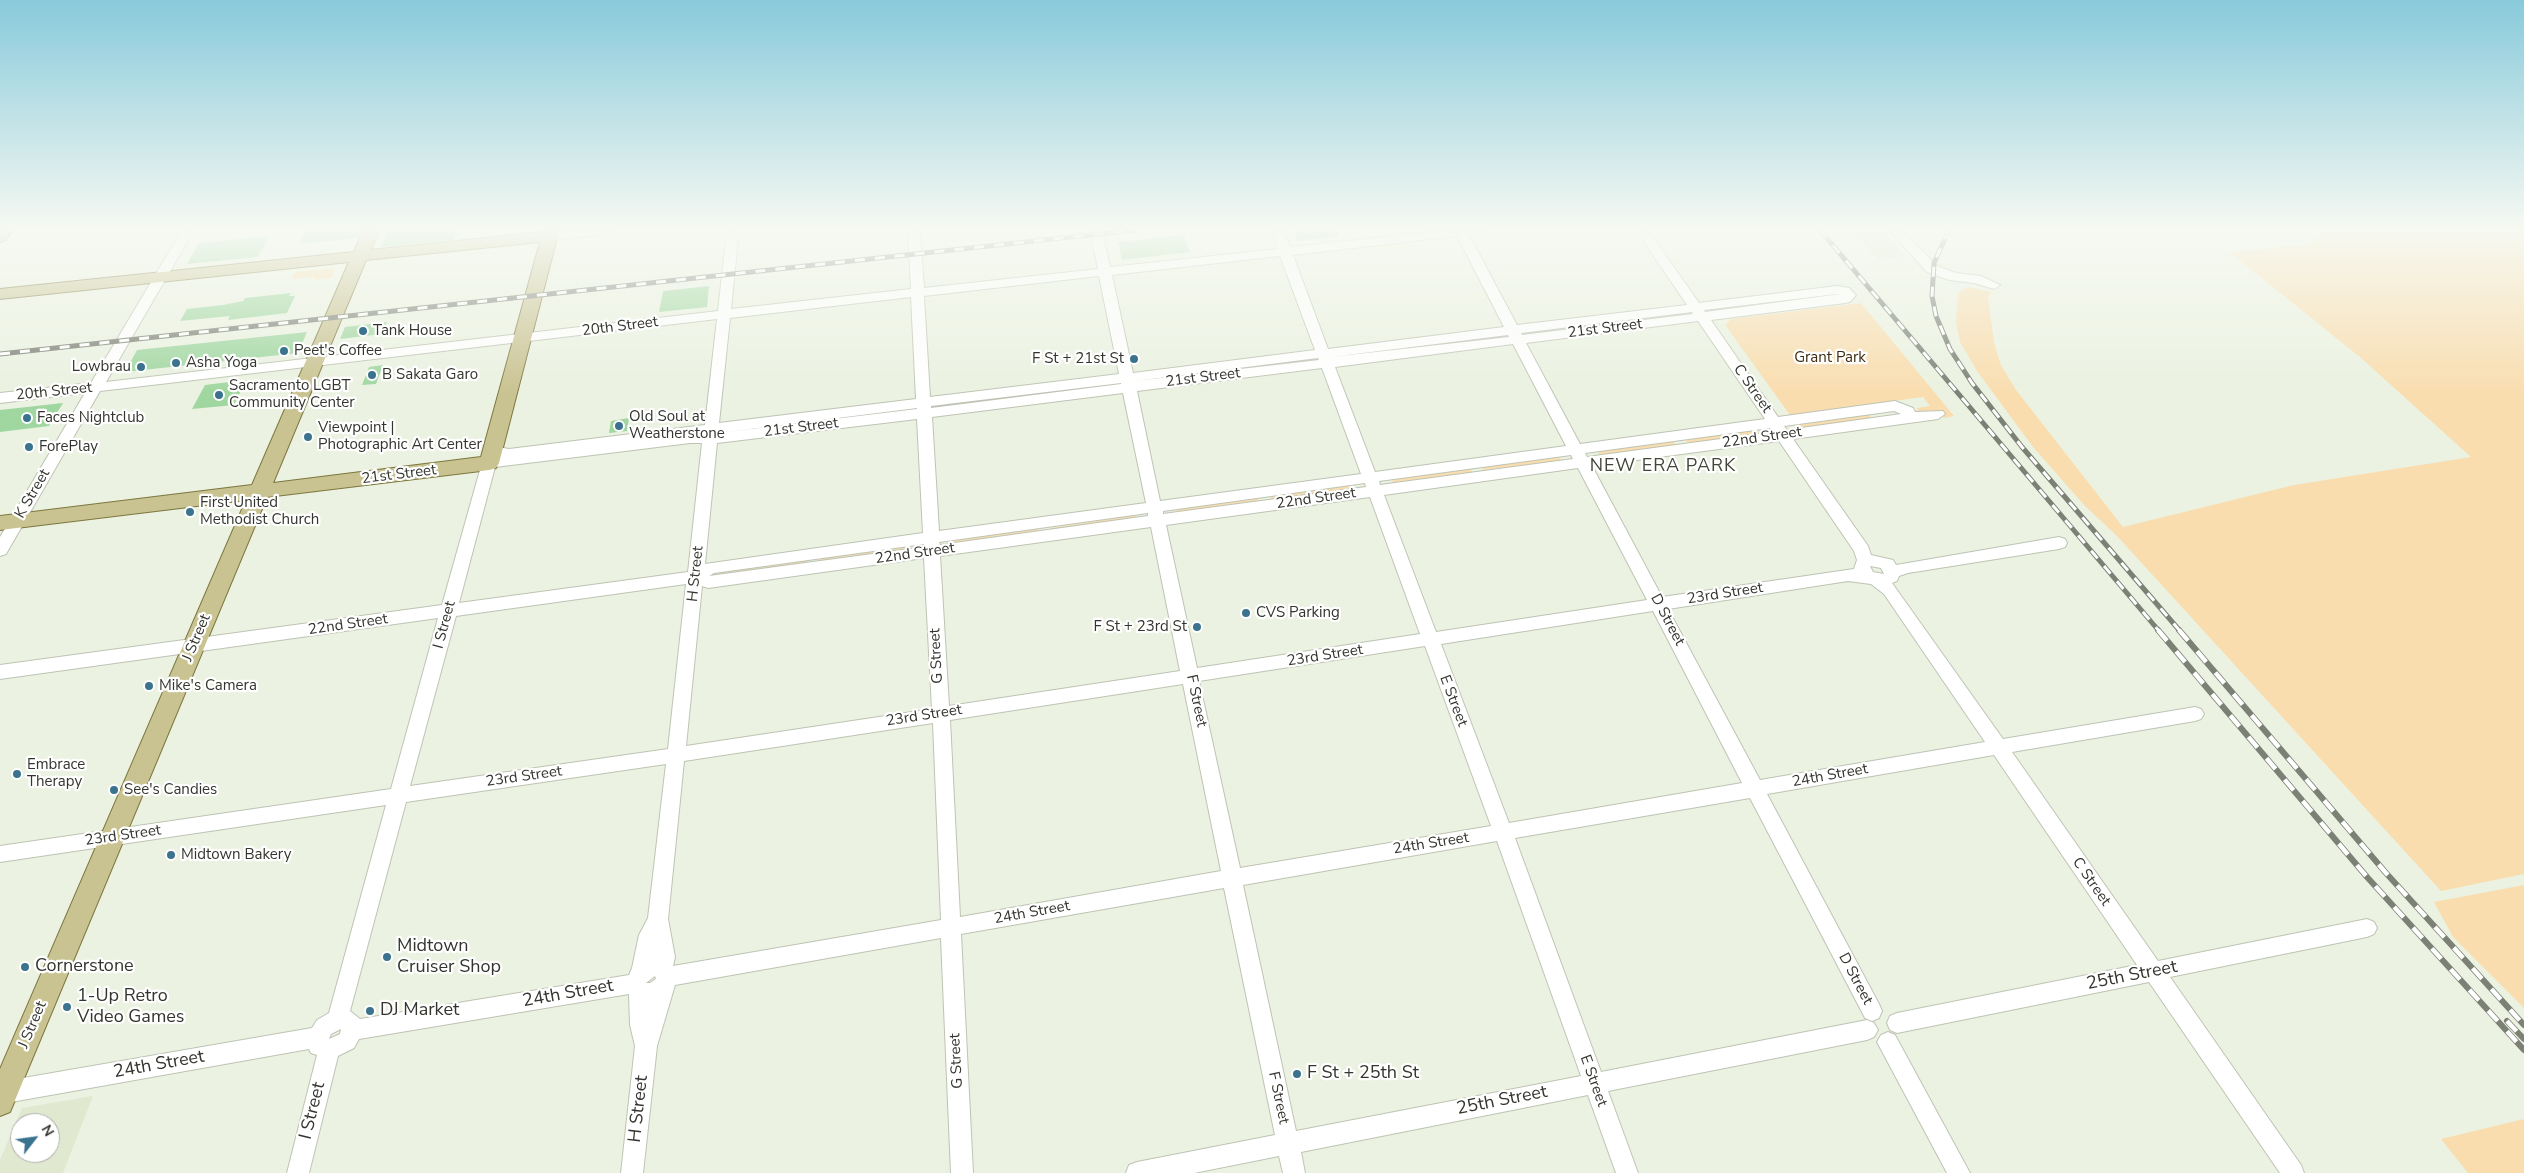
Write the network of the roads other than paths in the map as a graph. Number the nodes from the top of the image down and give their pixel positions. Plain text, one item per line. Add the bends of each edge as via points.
1 (83, 285) edge
2 (156, 285) edge
3 (347, 285) edge
4 (536, 285) edge
5 (727, 285) edge
6 (917, 285) edge
7 (997, 285) edge
8 (1108, 285) edge
9 (1297, 285) edge
10 (1489, 285) edge
11 (1679, 285) edge
12 (0, 294) edge
13 (918, 294) junction
14 (1786, 301) dead end
15 (1698, 312) junction
16 (724, 315) junction
17 (1515, 334) junction
18 (522, 338) junction
19 (1325, 358) junction
20 (315, 361) junction
21 (1128, 382) junction
22 (94, 388) junction
23 (0, 398) edge
24 (923, 407) junction
25 (1938, 414) dead end
26 (1904, 419) junction
27 (1779, 429) junction
28 (711, 438) junction
29 (1580, 456) junction
30 (490, 457) junction
31 (1372, 485) junction
32 (260, 492) junction
33 (1156, 514) junction
34 (9, 522) edge
35 (2059, 543) dead end
36 (930, 545) junction
37 (0, 550) edge
38 (1877, 570) junction
39 (695, 577) junction
40 (1659, 605) junction
41 (449, 610) junction
42 (1430, 640) junction
43 (194, 646) junction
44 (0, 672) edge
45 (1190, 676) junction
46 (940, 713) junction
47 (2195, 714) dead end
48 (1998, 747) junction
49 (676, 755) junction
50 (1756, 789) junction
51 (400, 795) junction
52 (1503, 832) junction
53 (112, 838) junction
54 (0, 854) edge
55 (1232, 878) junction
56 (658, 919) junction
57 (950, 928) junction
58 (2367, 928) dead end
59 (2154, 972) junction
60 (664, 978) junction
61 (639, 982) junction
62 (1870, 1021) junction
63 (345, 1025) junction
64 (1892, 1032) junction
65 (323, 1043) junction
66 (646, 1046) junction
67 (1594, 1083) junction
68 (1, 1095) edge
69 (1287, 1144) junction
70 (298, 1173) edge
71 (632, 1173) edge
72 (962, 1173) edge
73 (1137, 1173) edge
74 (1294, 1173) edge
75 (1627, 1173) edge
76 (1958, 1173) edge
77 (2293, 1173) edge

1 - 12 main road
2 - 22 street, K Street
3 - 20 main road, J Street
4 - 18 main road, I Street
5 - 16 street, H Street
6 - 13 street, G Street
7 - 13 street, 20th Street
8 - 21 street, F Street
9 - 19 street, E Street
10 - 17 street, D Street
11 - 15 street, C Street
13 - 16 street, 20th Street
13 - 24 street, G Street
14 - 15 street, 21st Street
15 - 17 street, 21st Street
15 - 27 street, C Street
16 - 18 street, 20th Street
16 - 28 street, H Street
17 - 19 street, 21st Street
17 - 29 street, D Street
18 - 20 street, 20th Street
18 - 30 main road, I Street
19 - 21 street, 21st Street
19 - 31 street, E Street
20 - 22 street, 20th Street
20 - 32 main road, J Street
21 - 24 street, 21st Street
21 - 33 street, F Street
22 - 23 street, 20th Street
22 - 34 street, K Street
24 - 28 street, 21st Street
24 - 36 street, G Street
25 - 26 street, 22nd Street
26 - 27 street, 22nd Street
26 - 27 street, 22nd Street via 1910,413 1895,406
27 - 29 street, 22nd Street
27 - 38 street, C Street
28 - 30 street, 21st Street
28 - 39 street, H Street
29 - 31 street, 22nd Street
29 - 40 street, D Street
30 - 32 main road, 21st Street
30 - 41 street, I Street
31 - 33 street, 22nd Street
31 - 42 street, E Street
32 - 34 main road, 21st Street
32 - 43 main road, J Street
33 - 36 street, 22nd Street
33 - 45 street, F Street
34 - 37 street, K Street
35 - 38 street, 23rd Street
36 - 39 street, 22nd Street via 710,568
36 - 46 street, G Street
38 - 40 street, 23rd Street
38 - 48 street, C Street
39 - 41 street, 22nd Street
39 - 49 street, H Street
40 - 42 street, 23rd Street
40 - 50 street, D Street
41 - 43 street, 22nd Street
41 - 51 street, I Street
42 - 45 street, 23rd Street
42 - 52 street, E Street
43 - 44 street, 22nd Street
43 - 53 main road, J Street
45 - 46 street, 23rd Street
45 - 55 street, F Street
46 - 49 street, 23rd Street
46 - 57 street, G Street
47 - 48 street, 24th Street
48 - 50 street, 24th Street
48 - 59 street, C Street
49 - 51 street, 23rd Street
49 - 56 street, H Street
50 - 52 street, 24th Street
50 - 62 street, D Street
51 - 53 street, 23rd Street
51 - 63 street, I Street
52 - 55 street, 24th Street
52 - 67 street, E Street
53 - 54 street, 23rd Street
53 - 68 main road, J Street
55 - 57 street, 24th Street
55 - 69 street, F Street
56 - 60 street, H Street via 665,956
56 - 61 street, H Street via 649,935
57 - 60 street, 24th Street
57 - 72 street, G Street
58 - 59 street, 25th Street
59 - 64 street, 25th Street
59 - 77 street, C Street
60 - 61 street, 24th Street via 653,993
60 - 66 street, H Street via 656,1021
61 - 63 street, 24th Street
61 - 66 street, H Street via 641,1025
62 - 64 street via 1874,1037
62 - 67 street, 25th Street
63 - 65 street via 341,1045
64 - 76 street
65 - 68 street, 24th Street
65 - 70 street, I Street
66 - 71 street, H Street
67 - 69 street, 25th Street
67 - 75 street, E Street
69 - 73 street, 25th Street
69 - 74 street, F Street

